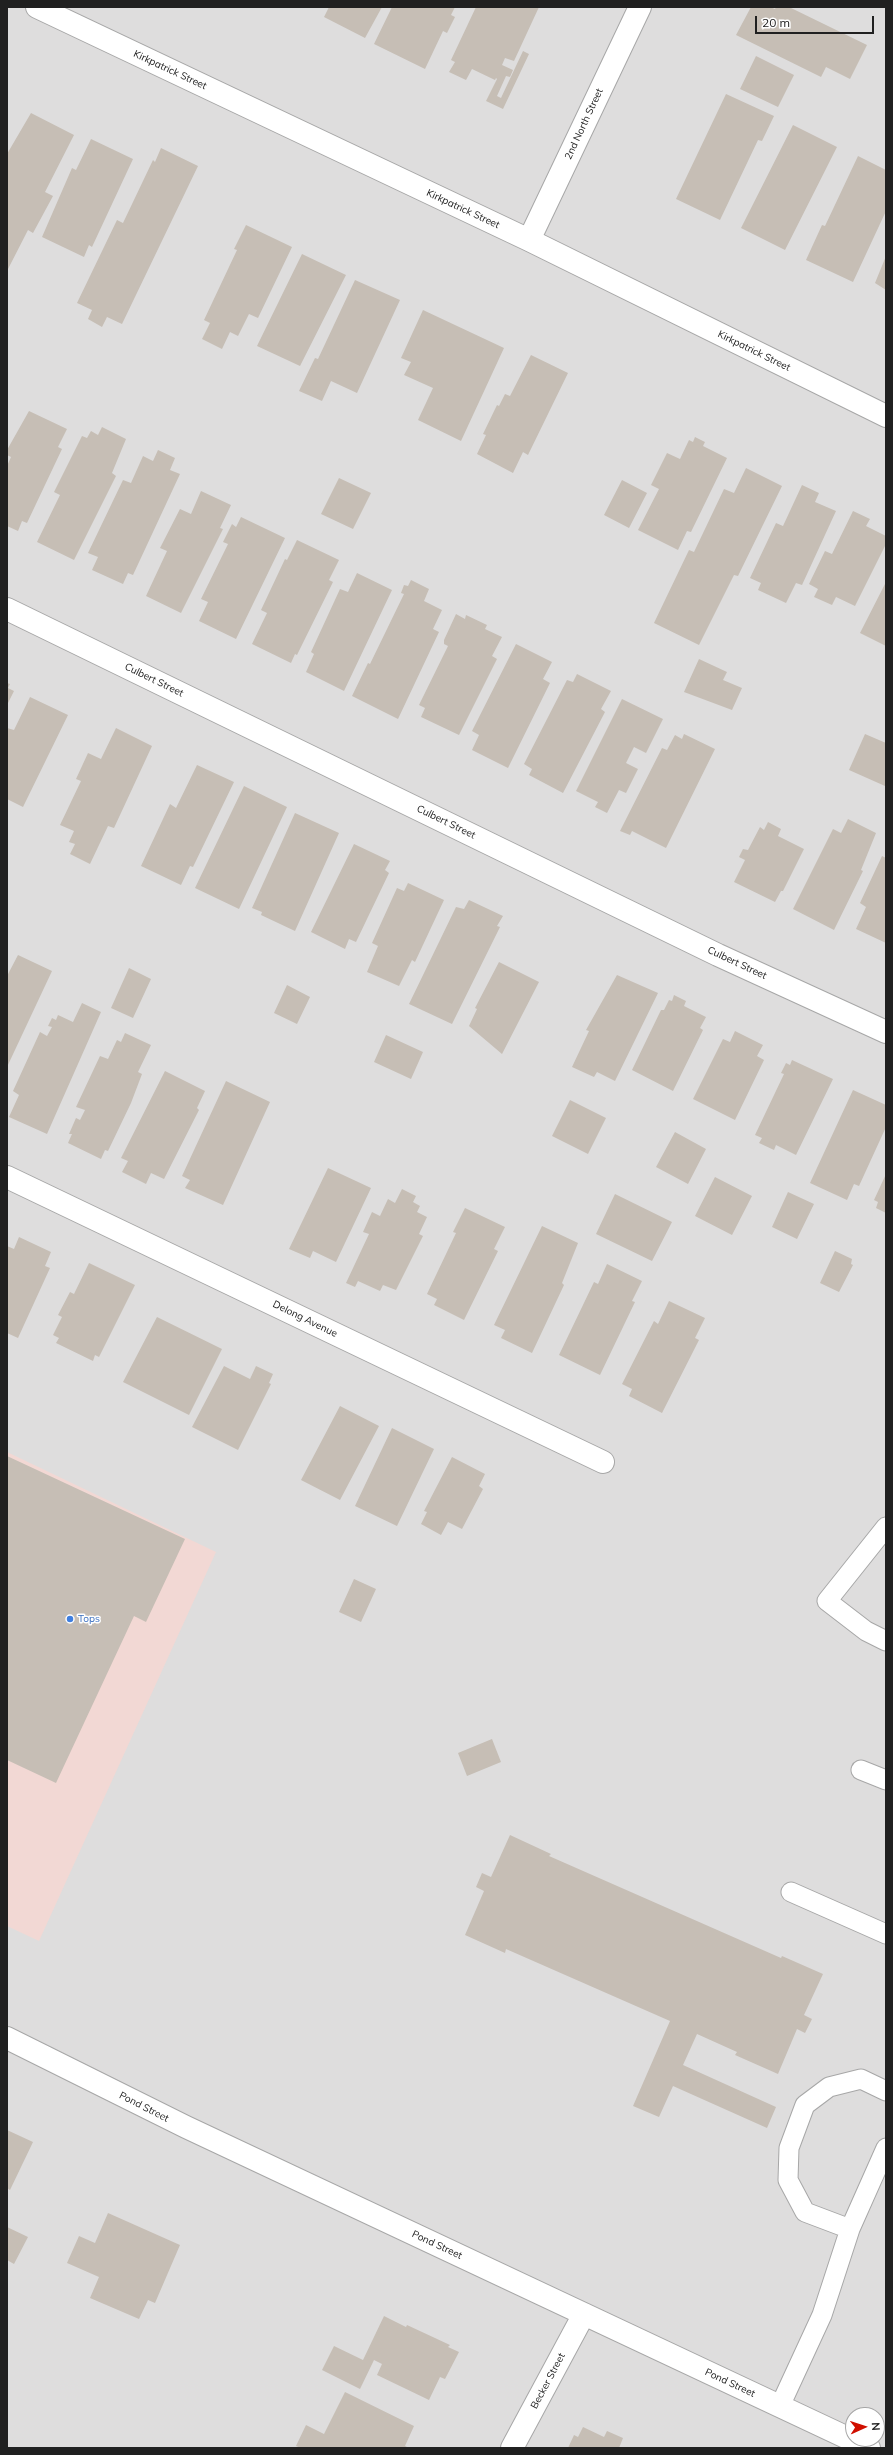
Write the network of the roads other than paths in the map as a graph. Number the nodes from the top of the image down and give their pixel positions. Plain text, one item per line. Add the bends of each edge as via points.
1 (38, 7) edge
2 (640, 7) edge
3 (529, 240) junction
4 (886, 416) edge
5 (7, 608) edge
6 (886, 1032) edge
7 (7, 1177) edge
8 (603, 1462) dead end
9 (886, 1527) edge
10 (886, 1641) edge
11 (861, 1770) dead end
12 (886, 1780) edge
13 (791, 1892) dead end
14 (886, 1934) edge
15 (7, 2038) edge
16 (886, 2091) edge
17 (886, 2148) edge
18 (850, 2229) junction
19 (584, 2314) junction
20 (780, 2406) junction
21 (512, 2448) edge
22 (869, 2448) edge

1 - 3 street, Kirkpatrick Street
2 - 3 street, 2nd North Street
3 - 4 street, Kirkpatrick Street
5 - 6 street, Culbert Street via 718,955
7 - 8 street, Delong Avenue
9 - 10 lane via 827,1601 866,1631
11 - 12 lane
13 - 14 lane
15 - 19 street, Pond Street via 186,2127
16 - 18 lane via 861,2079 829,2087 805,2105 789,2148 788,2180 805,2212
17 - 18 lane
18 - 20 lane via 822,2315
19 - 20 street, Pond Street
19 - 21 street, Becker Street
20 - 22 street, Pond Street

